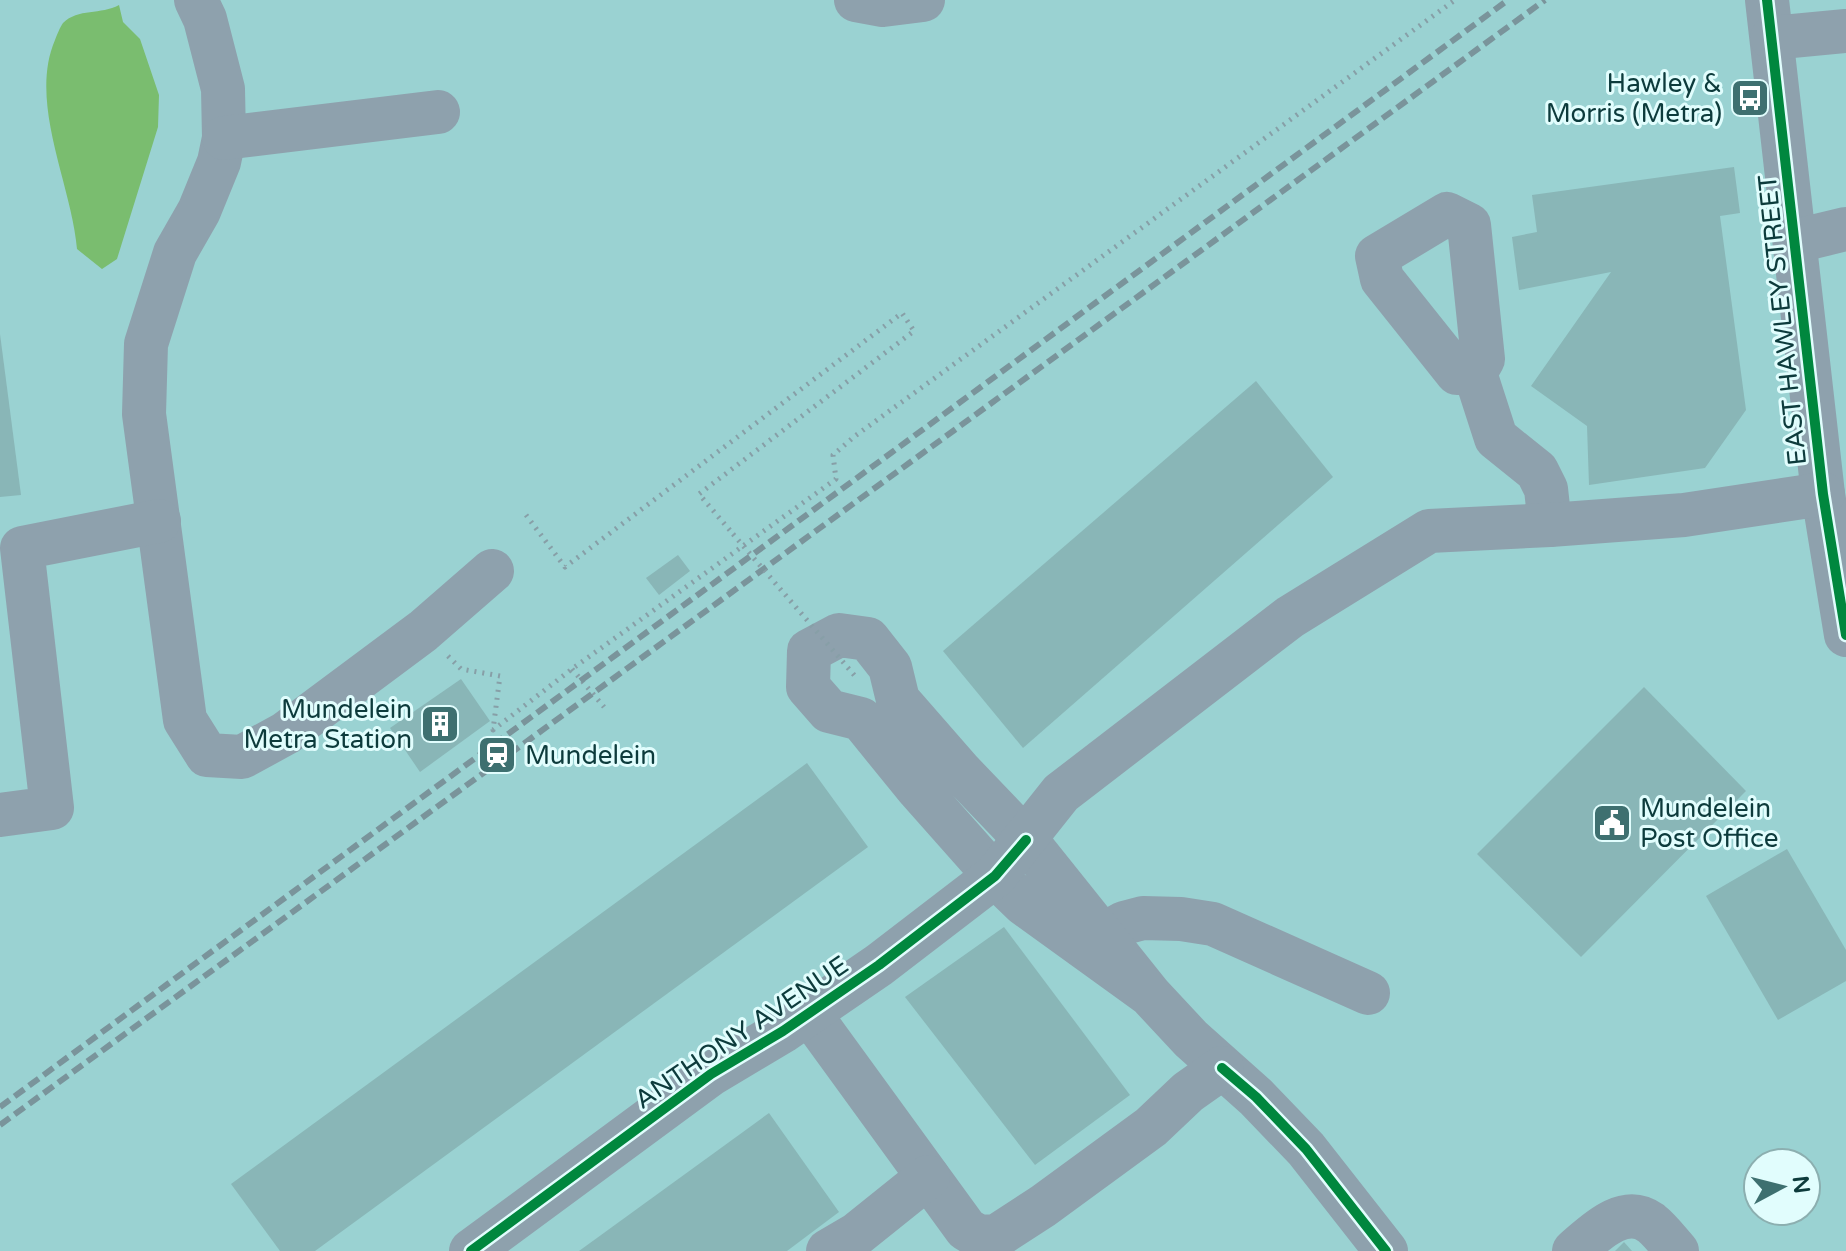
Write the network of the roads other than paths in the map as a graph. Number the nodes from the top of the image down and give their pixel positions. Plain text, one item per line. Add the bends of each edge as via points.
1 (196, 0) edge
2 (856, 0) edge
3 (923, 0) edge
4 (1770, 19) edge
5 (1846, 31) edge
6 (438, 112) dead end
7 (224, 138) junction
8 (1846, 229) edge
9 (1796, 241) junction
10 (1475, 373) dead end
11 (1823, 494) junction
12 (159, 521) junction
13 (1550, 525) junction
14 (11, 549) edge
15 (492, 571) dead end
16 (1846, 635) edge
17 (0, 815) edge
18 (1026, 840) junction
19 (995, 876) junction
20 (1093, 940) junction
21 (1368, 993) dead end
22 (809, 1013) junction
23 (1222, 1068) junction
24 (928, 1177) junction
25 (471, 1251) edge
26 (830, 1251) edge
27 (1386, 1251) edge
28 (1574, 1251) edge
29 (1677, 1251) edge

1 - 7 street via 223,89
2 - 3 street via 883,5
4 - 5 street
4 - 9 street, EAST HAWLEY STREET
6 - 7 street
7 - 12 street via 199,211 175,253 146,344 144,414
8 - 9 street
9 - 11 street, EAST HAWLEY STREET
10 - 13 street via 1496,438 1537,471 1546,489
11 - 13 street, ANTHONY AVENUE via 1684,515
11 - 16 street, EAST HAWLEY STREET
12 - 14 street
12 - 15 street via 185,720 207,755 242,757 286,733 423,631
13 - 18 street, ANTHONY AVENUE via 1429,531 1278,626 1061,793
14 - 17 street via 52,808
18 - 19 street, ANTHONY AVENUE
18 - 19 street via 898,700 890,667 868,639 839,635 809,651 808,687 829,711 861,719
18 - 20 street
19 - 20 street via 1024,904
19 - 22 street, ANTHONY AVENUE
20 - 21 street via 1143,918 1213,924
20 - 23 street
22 - 24 street
22 - 25 street, ANTHONY AVENUE via 711,1074
23 - 24 street via 1151,1127 997,1236 979,1237 966,1229
23 - 27 street via 1306,1149
24 - 26 street
28 - 29 street via 1621,1216 1650,1222

